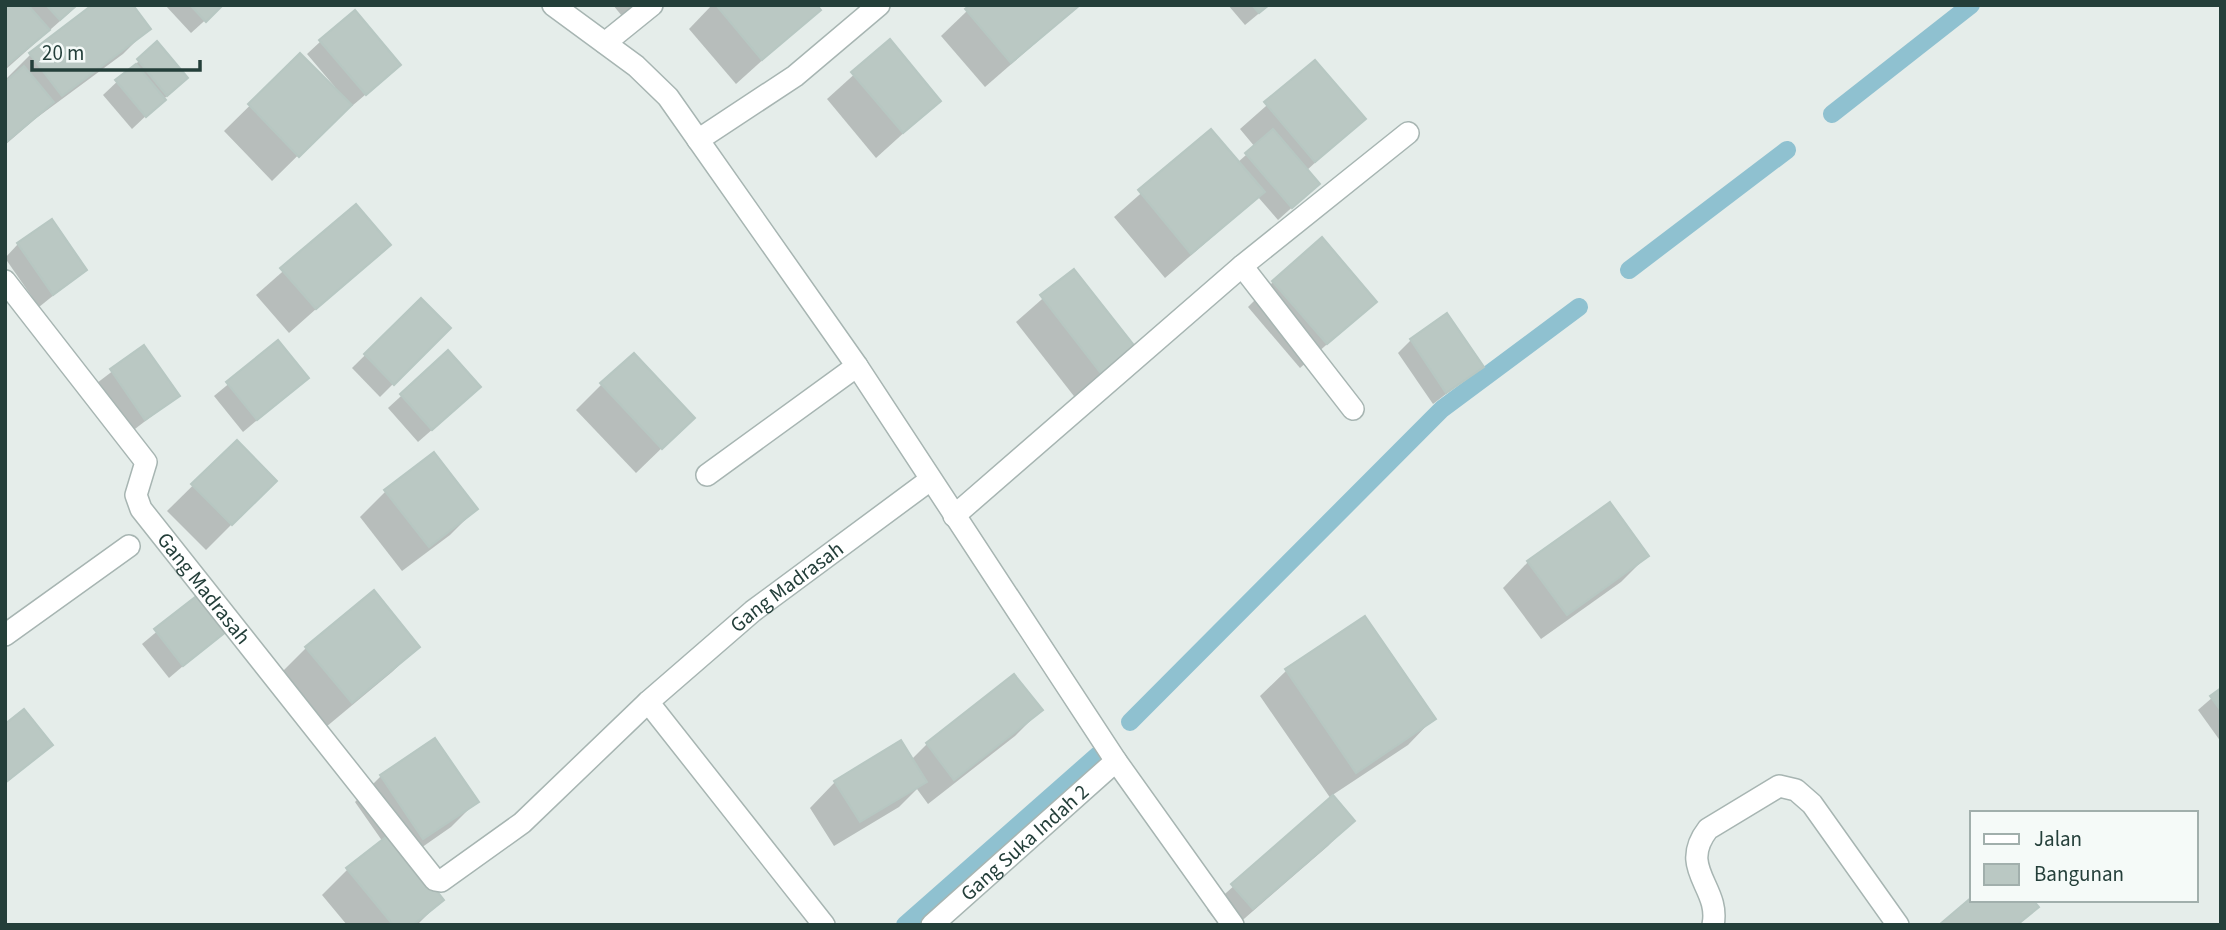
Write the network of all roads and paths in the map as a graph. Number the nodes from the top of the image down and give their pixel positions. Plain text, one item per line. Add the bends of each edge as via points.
1 (553, 5) edge
2 (652, 5) edge
3 (879, 5) edge
4 (605, 43) junction
5 (1408, 133) dead end
6 (698, 140) junction
7 (1242, 266) junction
8 (5, 281) edge
9 (857, 366) junction
10 (1353, 409) dead end
11 (707, 475) dead end
12 (930, 480) junction
13 (954, 516) junction
14 (130, 545) dead end
15 (5, 635) edge
16 (648, 702) junction
17 (1116, 761) junction
18 (824, 925) edge
19 (932, 925) edge
20 (1233, 925) edge
21 (1713, 925) edge
22 (1898, 925) edge

1 - 4 street
2 - 4 street
3 - 6 street via 795,76
4 - 6 street via 668,97
5 - 7 street
6 - 9 street
7 - 10 street
7 - 13 street
8 - 16 street, Gang Madrasah via 146,462 136,495 141,509 435,880 441,881 522,823
9 - 11 street
9 - 12 street
12 - 13 street
12 - 16 street, Gang Madrasah via 754,611
13 - 17 street
14 - 15 street
16 - 18 street
17 - 19 street, Gang Suka Indah 2
17 - 20 street
21 - 22 street via 1714,908 1697,870 1699,840 1708,829 1779,786 1796,790 1812,804

